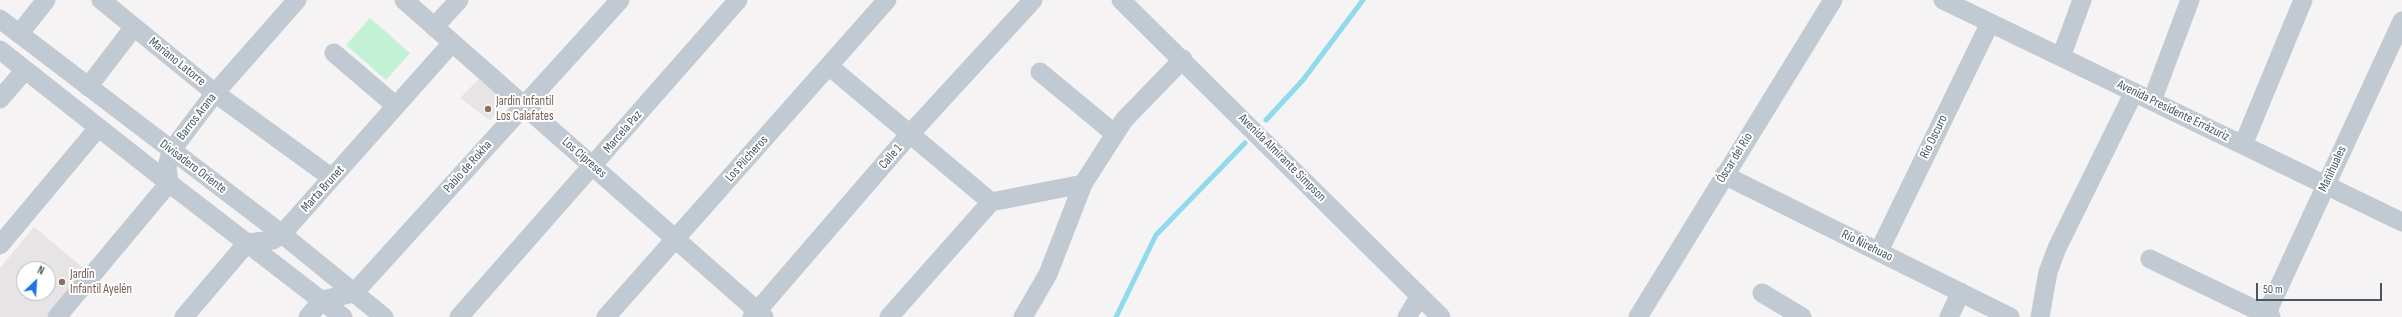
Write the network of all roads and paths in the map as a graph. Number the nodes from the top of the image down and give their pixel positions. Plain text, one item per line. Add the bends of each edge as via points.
1 (46, 0) edge
2 (101, 0) edge
3 (297, 0) edge
4 (404, 0) edge
5 (459, 0) edge
6 (620, 0) edge
7 (738, 0) edge
8 (887, 0) edge
9 (1033, 0) edge
10 (1121, 0) edge
11 (1833, 0) edge
12 (1943, 0) edge
13 (2082, 0) edge
14 (2190, 0) edge
15 (2303, 0) edge
16 (0, 19) edge
17 (2402, 21) edge
18 (1990, 23) junction
19 (434, 27) junction
20 (134, 28) junction
21 (20, 34) junction
22 (452, 43) junction
23 (0, 50) edge
24 (2396, 51) edge
25 (334, 53) dead end
26 (2061, 57) junction
27 (1183, 59) junction
28 (830, 67) junction
29 (25, 70) junction
30 (1040, 72) dead end
31 (88, 87) junction
32 (2134, 92) junction
33 (215, 93) junction
34 (0, 100) edge
35 (2152, 101) junction
36 (396, 106) junction
37 (524, 106) junction
38 (98, 128) junction
39 (910, 134) junction
40 (1115, 134) junction
41 (2243, 145) junction
42 (171, 151) junction
43 (592, 166) junction
44 (1724, 175) junction
45 (332, 178) junction
46 (169, 183) junction
47 (1083, 184) junction
48 (2326, 184) junction
49 (991, 202) junction
50 (2402, 222) edge
51 (282, 234) junction
52 (676, 239) junction
53 (247, 244) junction
54 (0, 245) edge
55 (1879, 251) junction
56 (2150, 259) dead end
57 (354, 292) junction
58 (1961, 292) junction
59 (1762, 293) dead end
60 (1420, 296) junction
61 (322, 300) junction
62 (758, 315) edge
63 (2267, 316) edge
64 (57, 317) edge
65 (184, 317) edge
66 (308, 317) edge
67 (343, 317) edge
68 (384, 317) edge
69 (459, 317) edge
70 (606, 317) edge
71 (889, 317) edge
72 (1023, 317) edge
73 (1407, 317) edge
74 (1441, 317) edge
75 (1638, 317) edge
76 (1802, 317) edge
77 (1949, 317) edge
78 (2010, 317) edge
79 (2040, 317) edge

1 - 21 street
2 - 20 street, Mariano Latorre
3 - 33 street, Barros Arana
4 - 19 street, Los Cipreses
5 - 19 street
6 - 37 street, Pablo de Rokha
7 - 43 street, Marcela Paz
8 - 28 street, Los Pilcheros
9 - 39 street, Calle 1
10 - 27 street, Avenida Almirante Simpson
11 - 44 street, Óscar del Río
12 - 18 street, Avenida Presidente Errázuriz
13 - 26 street
14 - 35 street
15 - 41 street
16 - 21 street, Divisadero Oriente
17 - 24 street, Mañihuales
18 - 26 street, Avenida Presidente Errázuriz
18 - 55 street, Río Oscuro
19 - 22 street, Los Cipreses
20 - 31 street
20 - 33 street, Mariano Latorre
21 - 31 street, Divisadero Oriente
22 - 36 street, Marta Brunet
22 - 37 street, Los Cipreses
23 - 29 street, Divisadero Oriente
24 - 48 street, Mañihuales
25 - 36 street
26 - 32 street, Avenida Presidente Errázuriz
27 - 40 street via 1124,120
27 - 60 street, Avenida Almirante Simpson
28 - 39 street
28 - 52 street, Los Pilcheros
29 - 34 street
29 - 38 street, Divisadero Oriente
30 - 40 street
31 - 42 street, Divisadero Oriente
32 - 35 street, Avenida Presidente Errázuriz
32 - 79 street via 2058,248 2048,272
33 - 42 street, Barros Arana
33 - 45 street, Mariano Latorre
35 - 41 street, Avenida Presidente Errázuriz
36 - 45 street, Marta Brunet
37 - 43 street, Los Cipreses
37 - 57 street, Pablo de Rokha
38 - 46 street, Divisadero Oriente
38 - 54 street
39 - 49 street
39 - 62 street, Calle 1
40 - 47 street
41 - 48 street, Avenida Presidente Errázuriz
42 - 46 street, Barros Arana via 167,167
42 - 51 street, Divisadero Oriente
43 - 52 street, Los Cipreses
43 - 69 street, Marcela Paz
44 - 55 street, Río Ñirehuao
44 - 75 street, Óscar del Río
45 - 51 street, Marta Brunet
46 - 53 street, Divisadero Oriente
46 - 64 street
47 - 49 street
47 - 72 street via 1048,274
48 - 50 street, Avenida Presidente Errázuriz
48 - 63 street, Mañihuales
49 - 71 street
51 - 53 street, Marta Brunet via 274,240
51 - 57 street, Divisadero Oriente
52 - 62 street, Los Cipreses
52 - 70 street, Los Pilcheros
53 - 61 street, Divisadero Oriente
53 - 65 street
55 - 58 street, Río Ñirehuao
56 - 63 street
57 - 61 street
57 - 68 street, Divisadero Oriente
58 - 77 street
58 - 78 street, Río Ñirehuao
59 - 76 street
60 - 73 street
60 - 74 street, Avenida Almirante Simpson
61 - 66 street
61 - 67 street, Divisadero Oriente

